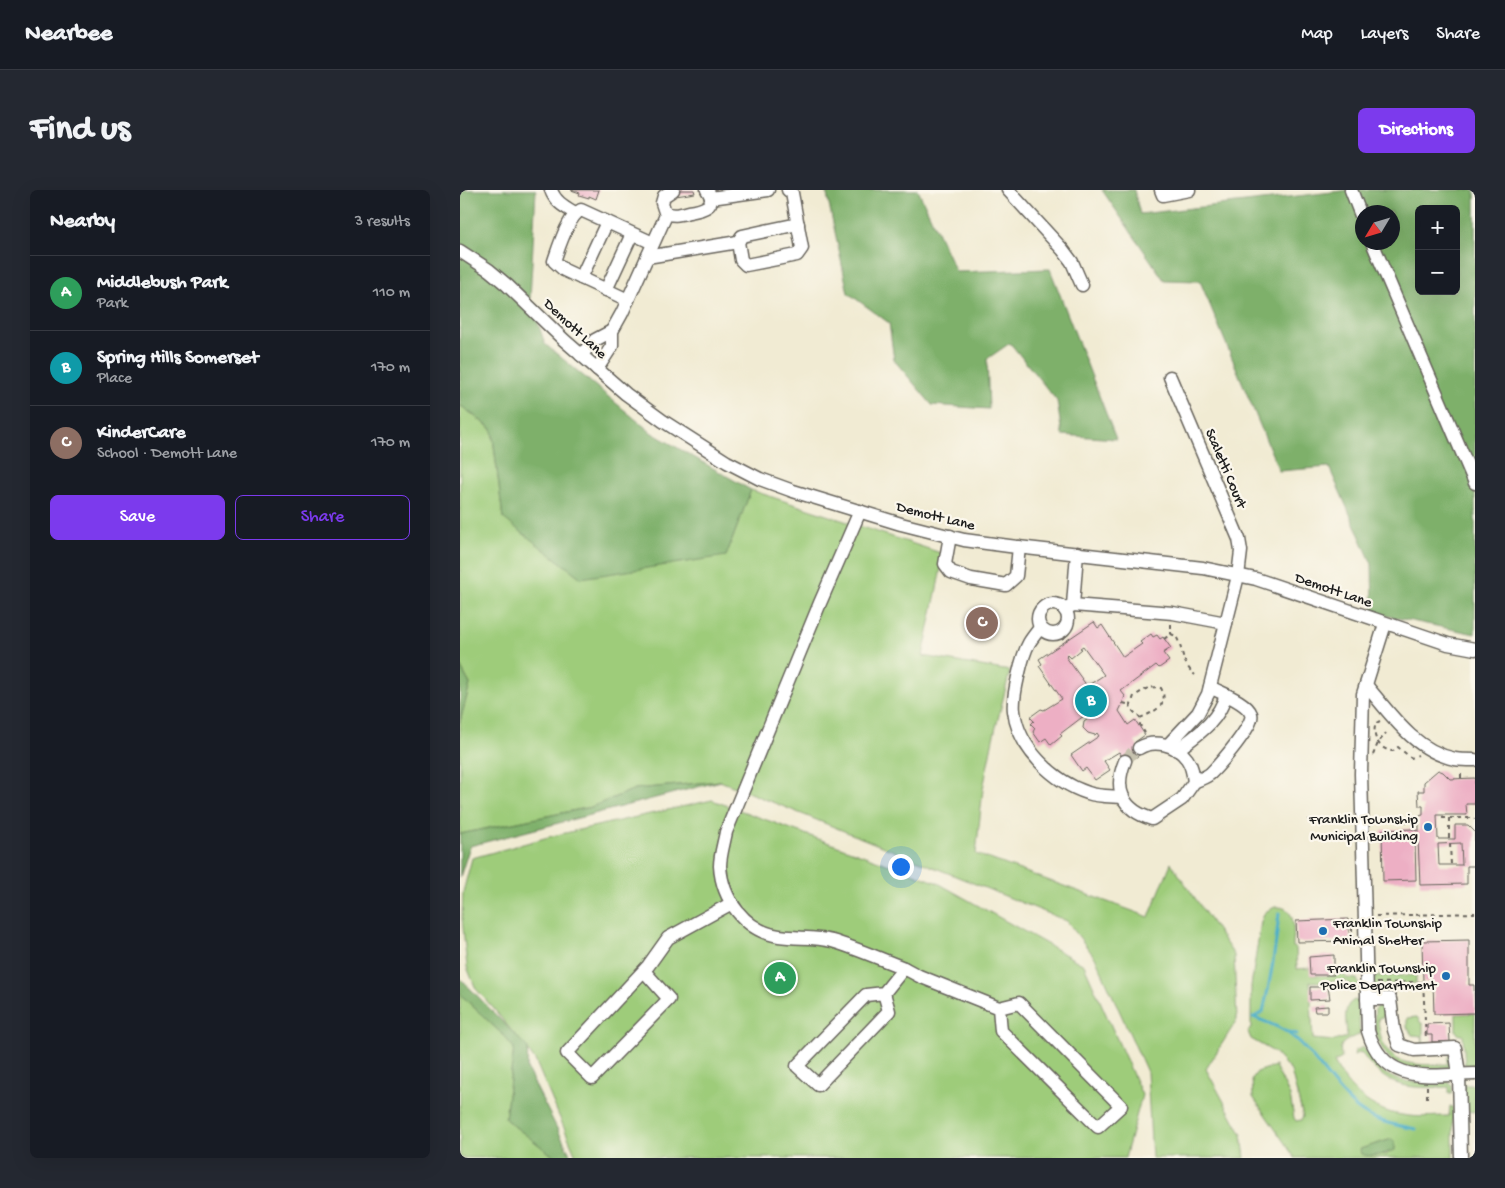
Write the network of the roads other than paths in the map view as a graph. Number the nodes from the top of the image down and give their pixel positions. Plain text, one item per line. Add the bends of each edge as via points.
1 (551, 190) edge
2 (673, 190) edge
3 (768, 190) edge
4 (788, 190) edge
5 (1008, 190) edge
6 (1161, 190) edge
7 (1189, 190) edge
8 (1351, 190) edge
9 (709, 194) edge
10 (1357, 205) edge
11 (575, 213) junction
12 (667, 213) junction
13 (607, 222) junction
14 (798, 224) junction
15 (632, 234) junction
16 (738, 242) junction
17 (653, 243) junction
18 (1375, 250) edge
19 (460, 251) edge
20 (647, 257) junction
21 (581, 278) junction
22 (1082, 285) dead end
23 (606, 290) junction
24 (628, 300) junction
25 (612, 331) junction
26 (582, 355) junction
27 (597, 369) junction
28 (1170, 377) dead end
29 (1475, 482) edge
30 (860, 511) junction
31 (950, 536) junction
32 (1019, 547) junction
33 (1077, 553) junction
34 (1238, 576) junction
35 (1069, 607) junction
36 (1226, 623) junction
37 (1385, 624) junction
38 (1040, 628) junction
39 (1475, 649) edge
40 (1366, 685) junction
41 (1210, 687) junction
42 (1226, 695) junction
43 (1139, 748) tunnel mouth
44 (1173, 748) junction
45 (1475, 760) edge
46 (1125, 761) tunnel mouth
47 (1194, 782) junction
48 (1123, 797) junction
49 (732, 903) junction
50 (904, 968) junction
51 (644, 971) junction
52 (884, 993) junction
53 (1367, 999) junction
54 (999, 1008) junction
55 (1459, 1074) junction
56 (1475, 1074) edge
57 (1461, 1158) edge

1 - 11 street via 560,205
2 - 12 street via 663,198 663,208
3 - 9 street
4 - 14 street via 792,193
5 - 22 street via 1063,250
6 - 7 street via 1163,195
8 - 10 street
9 - 12 street via 708,206 701,210 674,215
11 - 13 street via 581,210
11 - 21 street via 554,261
12 - 17 street
13 - 15 street
13 - 21 street
14 - 16 street via 742,236
14 - 16 street via 802,248 797,255 746,265 741,260
15 - 17 street
15 - 23 street
16 - 20 street
17 - 20 street
18 - 29 street
19 - 26 street, Demott Lane via 507,285
20 - 24 street
21 - 23 street
23 - 24 street
24 - 25 street
25 - 26 street via 595,340
25 - 27 street via 612,346
26 - 27 street, Demott Lane
27 - 30 street, Demott Lane via 663,421 727,462 768,482
28 - 34 street, Scaletti Court via 1239,539
30 - 31 street, Demott Lane
30 - 49 street via 726,832 720,864 724,888
31 - 32 street, Demott Lane
31 - 32 street via 945,564 951,572 1006,585 1016,576
32 - 33 street, Demott Lane
33 - 34 street, Demott Lane via 1203,568
33 - 35 street
34 - 36 street, Scaletti Court
34 - 37 street, Demott Lane via 1256,579
35 - 36 street via 1173,613
35 - 38 street via 1046,606 1039,613
35 - 38 street via 1068,622 1063,631 1049,634
36 - 41 street, Scaletti Court
37 - 39 street, Demott Lane
37 - 40 street
38 - 48 street via 1028,645 1022,664 1014,697 1016,723 1032,752 1057,777 1090,794
40 - 45 street via 1405,732 1430,750 1456,759
40 - 53 street via 1362,705 1361,774
41 - 42 street
41 - 44 street, Scaletti Court via 1198,713
42 - 44 street via 1211,724
42 - 47 street via 1245,706 1252,718 1246,731 1210,774
43 - 44 street via 1156,744
44 - 47 street via 1186,758
46 - 48 street via 1119,786
47 - 48 street via 1182,799 1152,819 1130,808
49 - 50 street via 738,913 759,930 778,936 832,941
49 - 51 street via 668,938
50 - 52 street
50 - 54 street
51 - 51 street via 567,1053 592,1078 670,999
52 - 52 street via 889,1011 818,1085 797,1066 866,995
53 - 55 street via 1370,1039 1390,1066 1418,1075
53 - 55 street via 1390,999 1394,1030 1400,1045 1414,1050 1455,1048
54 - 54 street via 1001,1031 1098,1127 1121,1106 1019,1003
55 - 56 street
55 - 57 street

